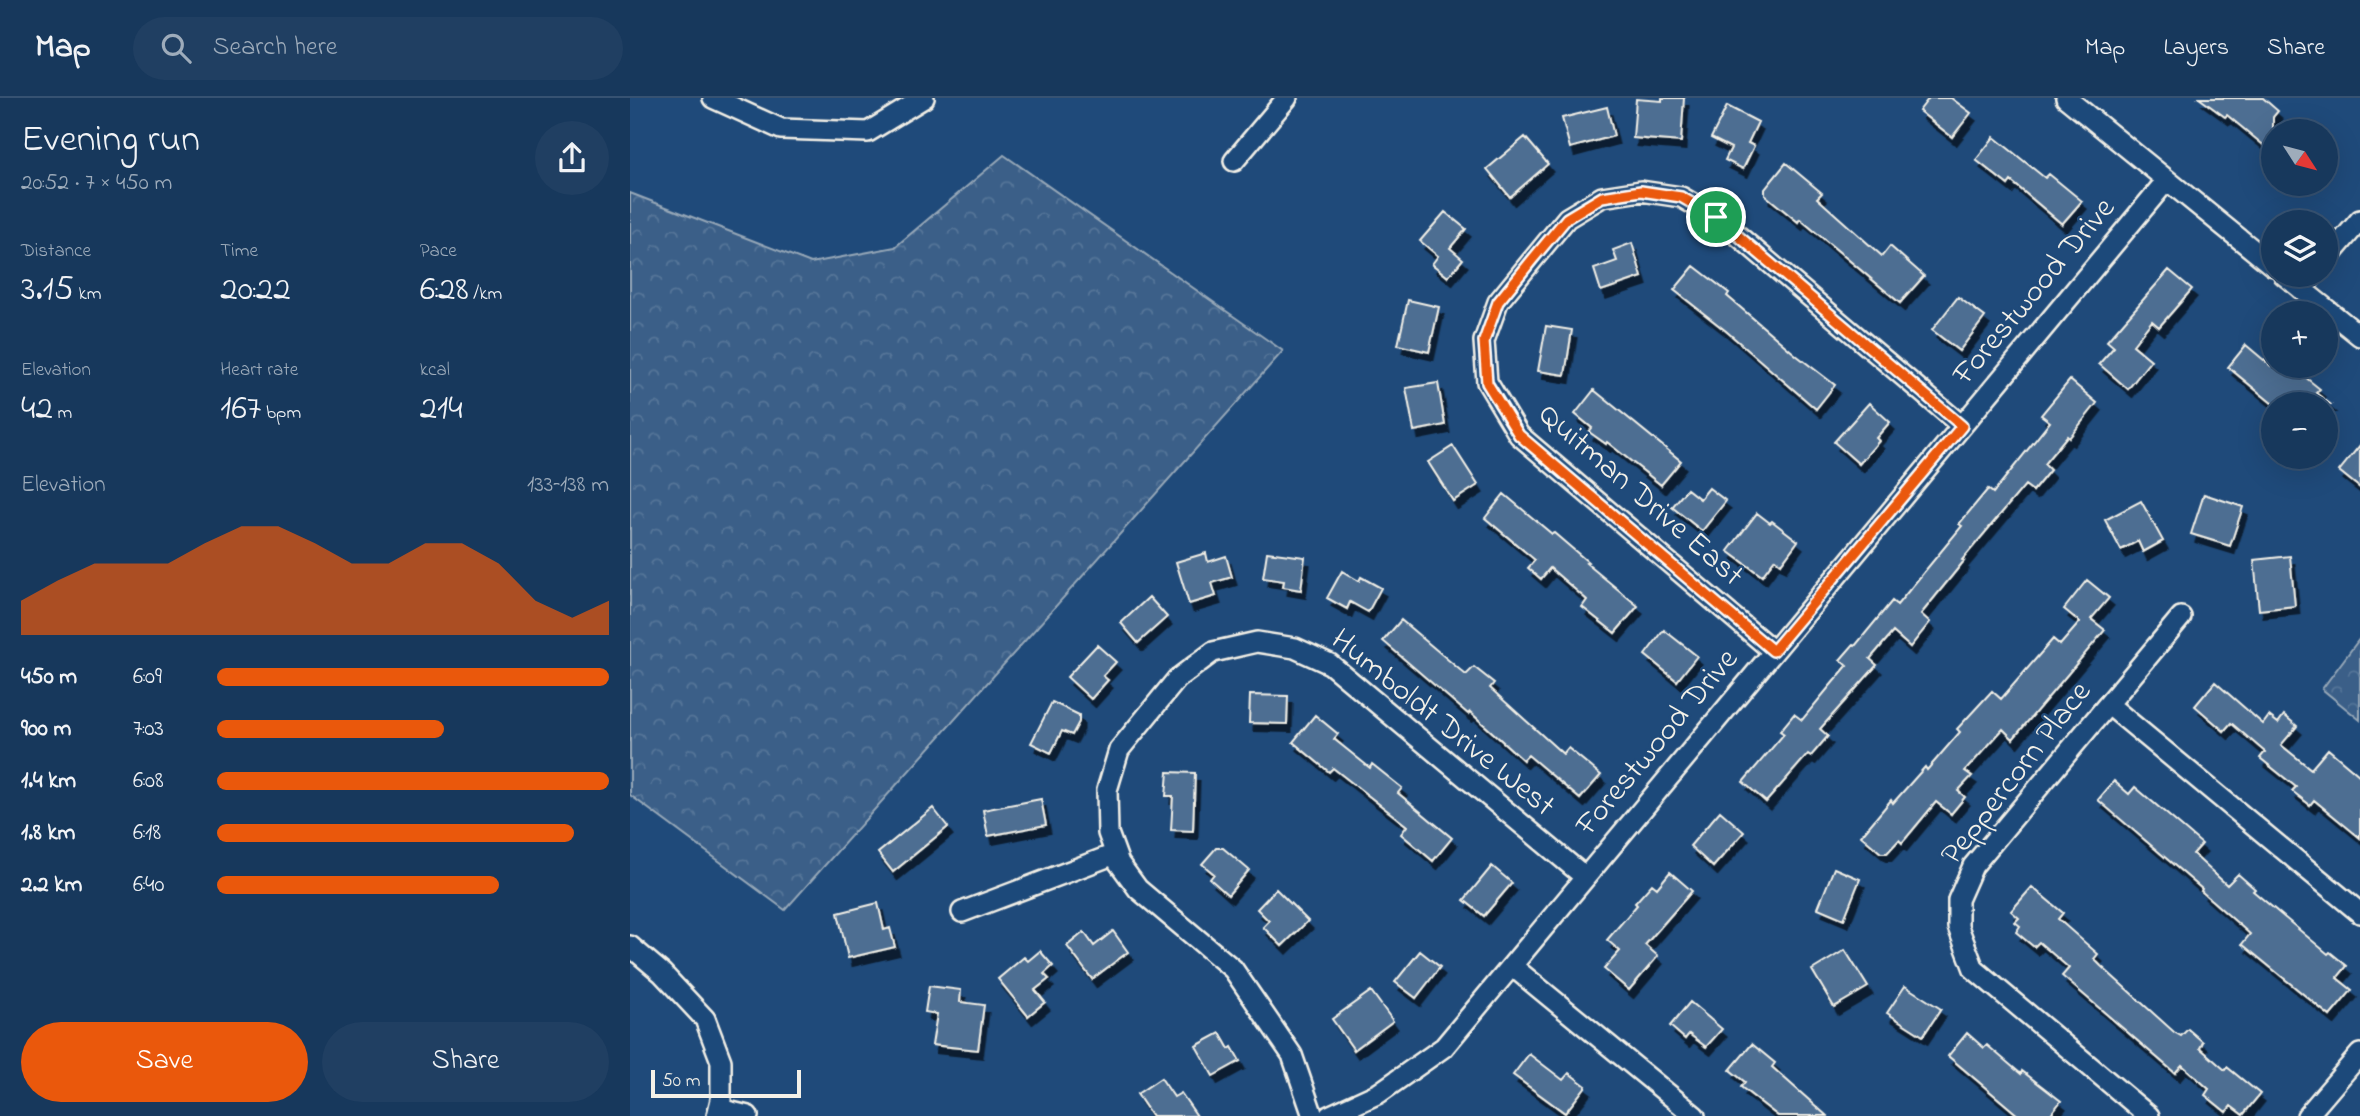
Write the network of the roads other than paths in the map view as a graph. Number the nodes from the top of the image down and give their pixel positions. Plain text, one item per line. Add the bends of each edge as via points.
1 (713, 98) edge
2 (924, 98) edge
3 (1287, 98) edge
4 (2066, 98) edge
5 (1234, 161) dead end
6 (2167, 180) junction
7 (2360, 220) edge
8 (2338, 246) edge
9 (2261, 256) edge
10 (2312, 287) edge
11 (2360, 336) edge
12 (1962, 426) junction
13 (2182, 617) dead end
14 (1773, 651) junction
15 (2109, 705) junction
16 (1115, 854) junction
17 (1585, 877) junction
18 (961, 912) dead end
19 (2360, 913) edge
20 (630, 946) edge
21 (1513, 966) junction
22 (2360, 1055) edge
23 (718, 1113) edge
24 (748, 1116) edge
25 (1313, 1116) edge
26 (1329, 1116) edge
27 (1695, 1116) edge
28 (2149, 1116) edge
29 (2307, 1116) edge

1 - 2 street via 781,129 868,132
3 - 5 street
4 - 6 street
6 - 9 street
6 - 12 street, Forestwood Drive
7 - 8 street
10 - 11 street
12 - 14 street, Forestwood Drive
12 - 14 street, Quitman Drive East via 1716,217 1681,197 1641,191 1602,197 1567,218 1498,302 1484,341 1487,383 1519,435
13 - 15 street, Peppercorn Place
14 - 17 street, Forestwood Drive
15 - 19 street
15 - 28 street, Peppercorn Place via 1973,866 1958,900 1958,927 1974,969
16 - 17 street, Humboldt Drive West via 1108,833 1107,790 1119,750 1177,679 1213,652 1256,642 1295,648 1330,664
16 - 18 street
16 - 25 street via 1139,889 1233,970 1292,1055
17 - 21 street, Forestwood Drive
20 - 23 street via 705,1019 721,1061
21 - 26 street, Forestwood Drive via 1444,1047 1379,1093
21 - 27 street
22 - 29 street
23 - 24 street

